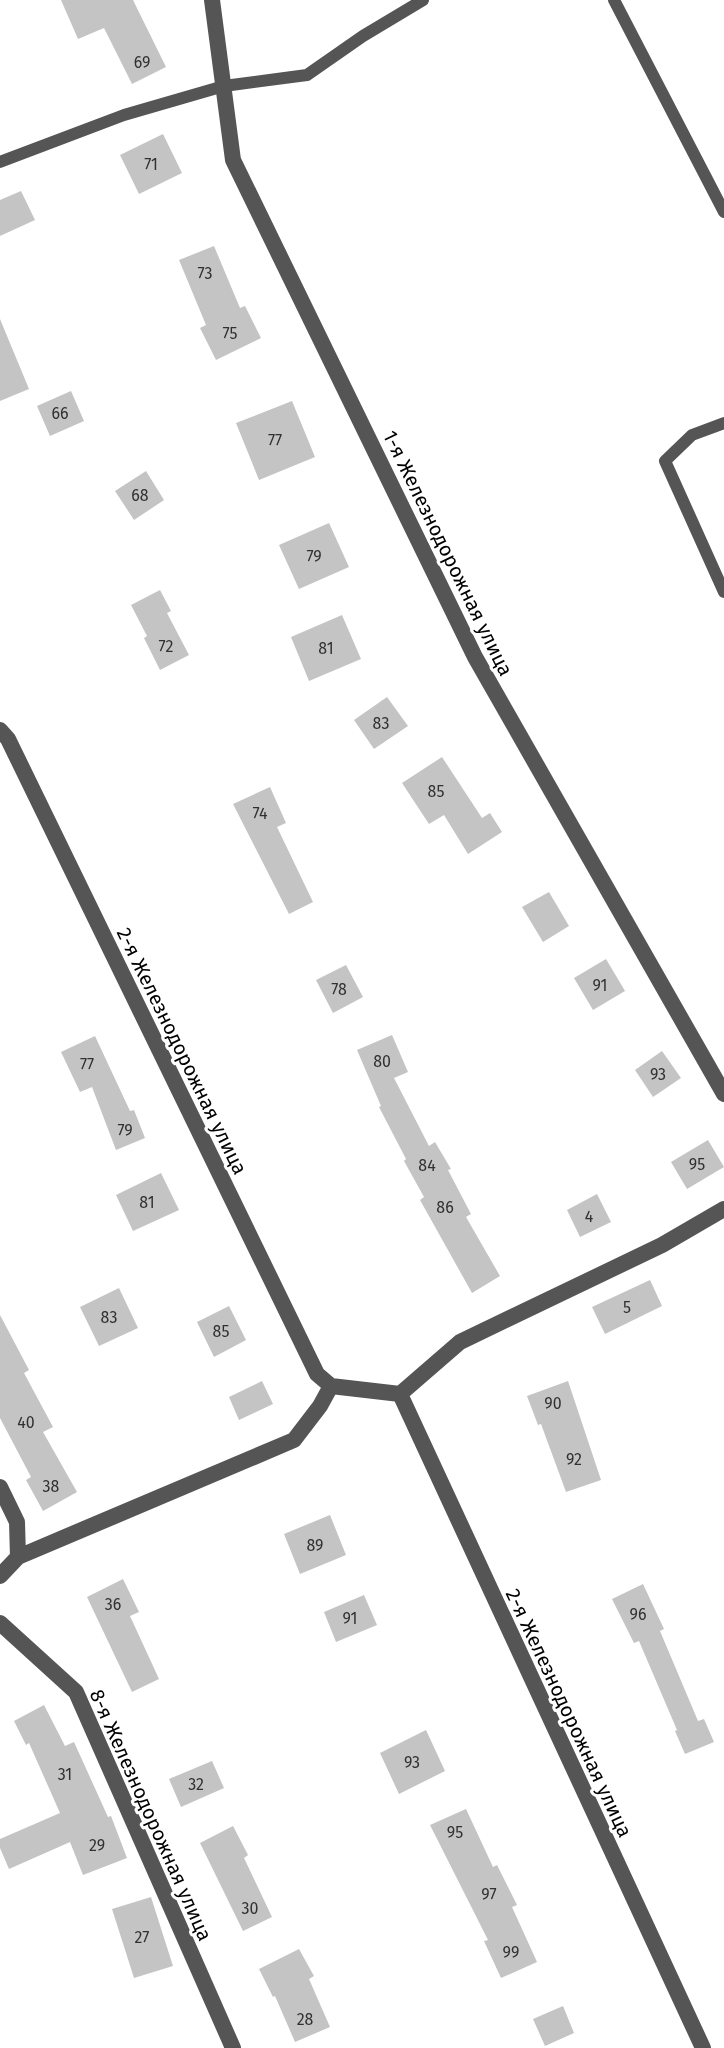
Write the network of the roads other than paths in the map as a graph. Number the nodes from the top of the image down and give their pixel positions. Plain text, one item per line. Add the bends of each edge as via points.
1 (212, 0) edge
2 (423, 0) edge
3 (614, 0) edge
4 (224, 86) junction
5 (0, 162) edge
6 (724, 212) edge
7 (724, 423) edge
8 (724, 592) edge
9 (0, 730) edge
10 (724, 1094) edge
11 (724, 1209) edge
12 (331, 1386) junction
13 (400, 1394) junction
14 (0, 1487) edge
15 (18, 1557) junction
16 (0, 1576) edge
17 (0, 1623) edge
18 (233, 2048) edge
19 (703, 2048) edge

1 - 4 street, 1-я Железнодорожная улица
2 - 4 lane via 307,75
3 - 6 lane
4 - 5 lane via 124,115
4 - 10 street, 1-я Железнодорожная улица via 233,160 475,657
7 - 8 lane via 692,435 665,461
9 - 12 street, 2-я Железнодорожная улица via 317,1374
11 - 13 street via 662,1245 460,1342
12 - 13 street
12 - 15 street via 294,1440
13 - 19 street, 2-я Железнодорожная улица
14 - 15 street via 17,1522
15 - 16 street
17 - 18 street, 8-я Железнодорожная улица via 76,1692

